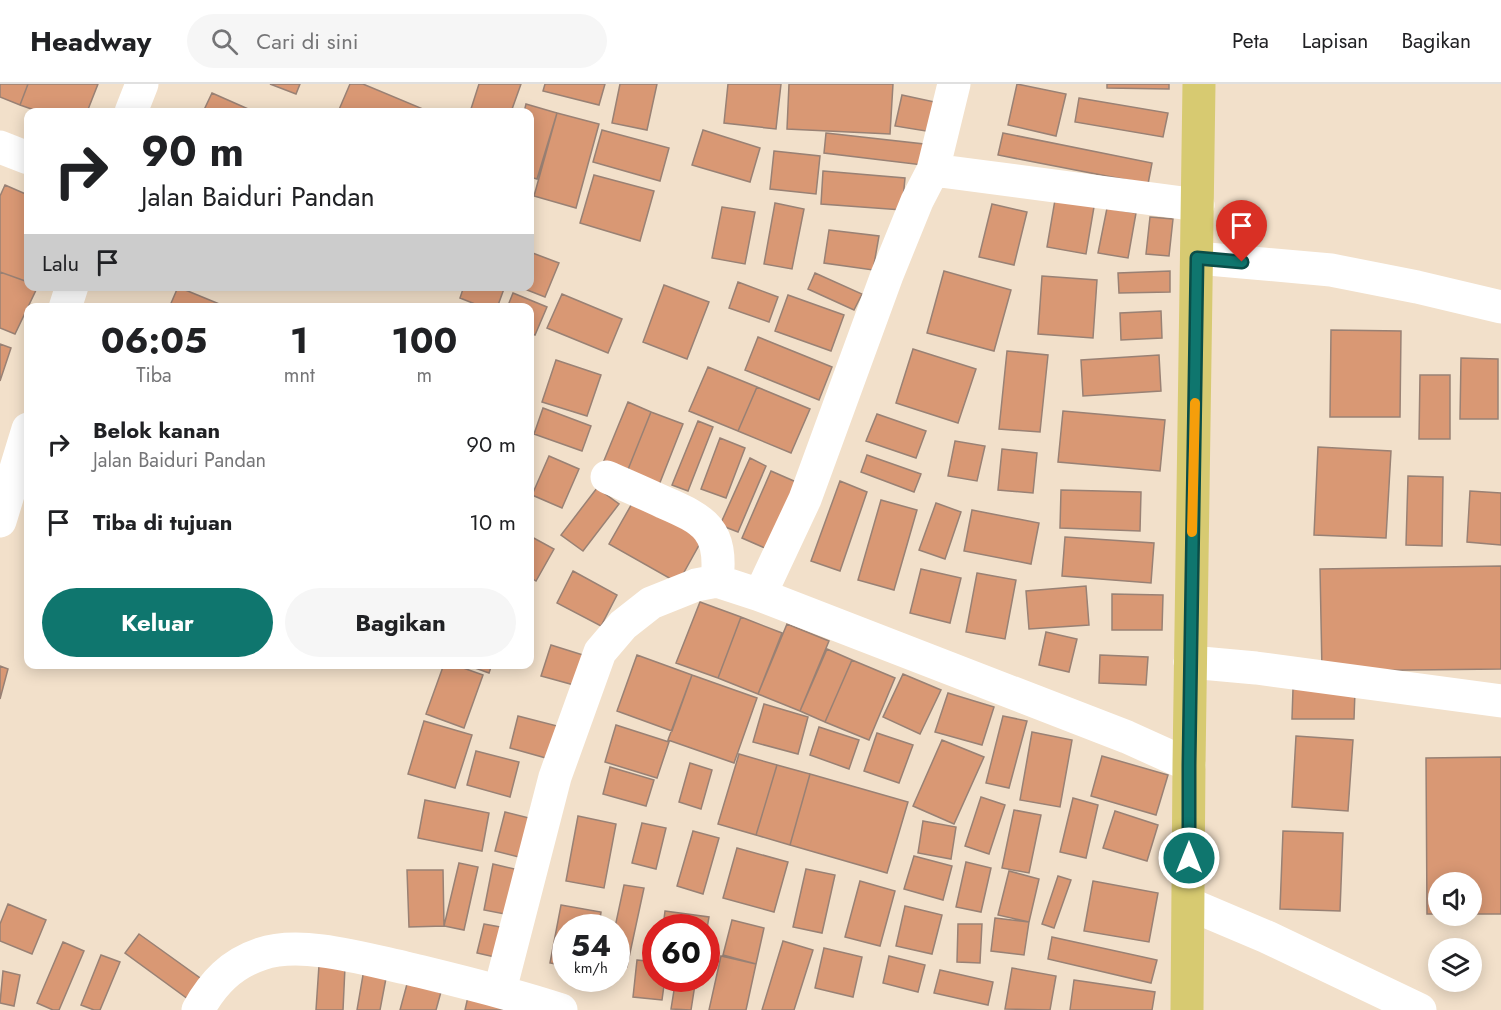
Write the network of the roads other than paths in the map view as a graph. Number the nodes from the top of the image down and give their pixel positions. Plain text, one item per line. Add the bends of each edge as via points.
1 (142, 84) edge
2 (954, 84) edge
3 (1199, 84) edge
4 (133, 108) edge
5 (0, 147) edge
6 (24, 156) edge
7 (933, 170) junction
8 (1198, 205) junction
9 (1197, 258) junction
10 (1501, 307) edge
11 (16, 444) edge
12 (607, 477) dead end
13 (0, 521) edge
14 (717, 581) junction
15 (760, 595) junction
16 (1190, 662) junction
17 (1501, 701) edge
18 (1189, 765) junction
19 (1189, 904) junction
20 (500, 990) junction
21 (198, 1010) edge
22 (561, 1010) edge
23 (1187, 1010) edge
24 (1420, 1010) edge

1 - 4 street
2 - 7 street
3 - 8 main road
5 - 6 street
7 - 8 street
7 - 15 street via 887,275 805,499
8 - 9 main road
9 - 10 street via 1331,270
9 - 16 main road
11 - 13 street
12 - 14 street via 693,515 709,528 718,548
14 - 15 street
14 - 20 street via 651,603 622,625 600,652 555,777
15 - 18 street via 1127,737
16 - 17 street
16 - 18 main road
18 - 19 main road
19 - 23 main road
19 - 24 street
20 - 21 street via 382,963 291,948 262,953 230,969 209,991
20 - 22 street

